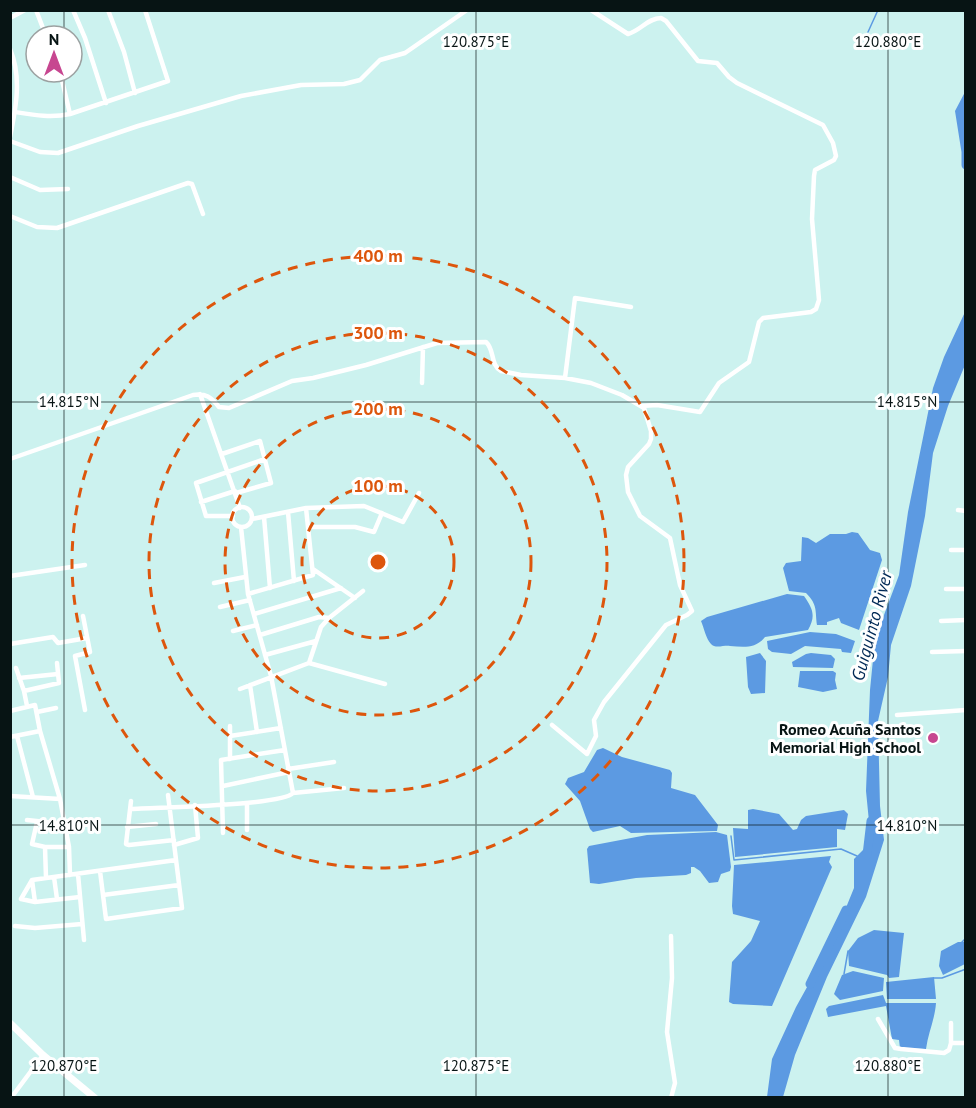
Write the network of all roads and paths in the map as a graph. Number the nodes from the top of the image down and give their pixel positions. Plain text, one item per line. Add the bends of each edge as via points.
1 (25, 10) edge
2 (73, 10) edge
3 (108, 10) edge
4 (145, 10) edge
5 (467, 10) edge
6 (591, 10) edge
7 (10, 18) edge
8 (10, 49) edge
9 (63, 84) edge
10 (135, 93) junction
11 (106, 103) junction
12 (15, 112) junction
13 (70, 114) junction
14 (10, 139) edge
15 (10, 177) edge
16 (68, 189) dead end
17 (203, 214) dead end
18 (10, 216) edge
19 (631, 307) dead end
20 (423, 347) junction
21 (565, 378) junction
22 (422, 383) dead end
23 (200, 394) junction
24 (641, 406) junction
25 (222, 454) junction
26 (10, 459) edge
27 (265, 459) junction
28 (228, 472) junction
29 (235, 492) junction
30 (419, 493) dead end
31 (201, 502) junction
32 (240, 508) junction
33 (306, 508) junction
34 (958, 510) dead end
35 (966, 511) edge
36 (288, 512) junction
37 (382, 513) junction
38 (233, 516) junction
39 (264, 517) junction
40 (252, 519) junction
41 (241, 526) junction
42 (308, 527) junction
43 (951, 550) dead end
44 (966, 550) edge
45 (84, 565) dead end
46 (313, 569) junction
47 (10, 576) edge
48 (245, 577) junction
49 (294, 581) junction
50 (214, 583) dead end
51 (270, 588) junction
52 (341, 588) junction
53 (945, 589) dead end
54 (966, 589) edge
55 (363, 591) dead end
56 (248, 594) junction
57 (355, 598) junction
58 (250, 600) junction
59 (220, 606) dead end
60 (254, 614) junction
61 (83, 616) dead end
62 (329, 618) junction
63 (941, 621) dead end
64 (966, 621) edge
65 (257, 625) junction
66 (232, 631) dead end
67 (260, 635) junction
68 (87, 638) junction
69 (315, 641) junction
70 (10, 644) edge
71 (966, 651) edge
72 (932, 652) dead end
73 (266, 655) junction
74 (57, 663) dead end
75 (309, 663) junction
76 (16, 668) dead end
77 (58, 674) junction
78 (272, 676) junction
79 (20, 678) junction
80 (385, 684) dead end
81 (250, 685) junction
82 (240, 689) dead end
83 (24, 691) junction
84 (27, 706) junction
85 (56, 708) dead end
86 (85, 710) dead end
87 (966, 710) edge
88 (10, 711) edge
89 (37, 712) junction
90 (897, 715) dead end
91 (552, 725) dead end
92 (230, 726) dead end
93 (281, 728) junction
94 (40, 731) junction
95 (258, 732) junction
96 (18, 736) junction
97 (230, 736) junction
98 (10, 737) edge
99 (285, 750) junction
100 (230, 759) junction
101 (334, 762) dead end
102 (289, 771) junction
103 (223, 786) junction
104 (344, 788) dead end
105 (293, 793) junction
106 (168, 795) dead end
107 (10, 796) edge
108 (33, 797) junction
109 (60, 799) junction
110 (131, 801) dead end
111 (222, 804) junction
112 (247, 804) junction
113 (195, 805) junction
114 (170, 806) junction
115 (131, 808) junction
116 (27, 820) dead end
117 (37, 822) junction
118 (65, 824) junction
119 (156, 824) dead end
120 (127, 826) junction
121 (247, 830) dead end
122 (223, 832) dead end
123 (174, 842) junction
124 (45, 847) junction
125 (69, 847) junction
126 (176, 860) junction
127 (100, 871) junction
128 (78, 874) junction
129 (70, 875) junction
130 (54, 877) junction
131 (46, 878) junction
132 (32, 880) junction
133 (179, 885) junction
134 (103, 896) junction
135 (80, 897) junction
136 (57, 899) junction
137 (34, 902) junction
138 (82, 924) junction
139 (15, 927) dead end
140 (671, 936) dead end
141 (84, 940) dead end
142 (878, 1019) dead end
143 (10, 1023) edge
144 (951, 1023) dead end
145 (951, 1043) junction
146 (966, 1043) edge
147 (43, 1055) junction
148 (11, 1098) edge
149 (95, 1098) edge
150 (671, 1098) edge

1 - 7 street
2 - 11 street
3 - 10 street
4 - 10 street via 168,81
5 - 14 street via 405,53 380,60 360,80 241,96 58,153 40,152
6 - 24 street via 628,34 661,18 698,61 717,63 737,83 823,125 836,155 815,170 814,176 812,219 819,300 816,309 763,318 749,362 719,383 700,412
8 - 12 street via 16,68
9 - 13 street
10 - 11 street
11 - 13 street
12 - 13 street via 36,116
12 - 14 street
15 - 16 street via 40,190
17 - 18 street via 192,184 188,183 57,228 37,227
19 - 21 street via 575,298
20 - 21 street via 486,342 498,370
20 - 22 street
20 - 23 street via 366,365 292,381 229,408 219,407 208,395
21 - 24 street via 609,389
23 - 25 street
23 - 26 street
24 - 91 street via 646,411 651,439 628,467 630,498 640,516 670,538 680,585 692,611 666,625 604,702 594,720 596,736 587,754
25 - 27 street via 260,441
25 - 28 street
27 - 28 street
27 - 29 street via 271,483
28 - 29 street
28 - 31 street via 196,483
29 - 31 street
29 - 32 street
30 - 37 street via 403,522
31 - 38 street via 206,516
32 - 38 street
32 - 40 street via 250,511
33 - 36 street
33 - 37 street via 364,506
33 - 42 street
34 - 35 street
36 - 39 street
36 - 49 street
37 - 42 street via 374,532 355,527
38 - 41 street
39 - 40 street
39 - 51 street
40 - 41 street
41 - 48 street
42 - 46 street
43 - 44 street
45 - 47 street
46 - 49 street via 313,575
46 - 52 street
48 - 50 street
48 - 56 street
49 - 51 street
51 - 56 street
52 - 57 street
52 - 60 street
53 - 54 street
55 - 57 street
56 - 58 street
57 - 62 street
58 - 59 street
58 - 60 street
60 - 65 street
61 - 68 street
62 - 67 street via 319,617
62 - 69 street
63 - 64 street
65 - 66 street
65 - 67 street
67 - 73 street
68 - 70 street via 58,643 53,637
68 - 86 street via 90,652 75,656
69 - 73 street
69 - 75 street
71 - 72 street
73 - 78 street
74 - 77 street
75 - 78 street
75 - 80 street
76 - 79 street
77 - 79 street
77 - 83 street via 59,683
78 - 81 street
78 - 93 street
79 - 83 street
81 - 82 street
81 - 95 street
83 - 84 street
84 - 88 street
84 - 89 street via 35,705
85 - 89 street
87 - 90 street
89 - 94 street
92 - 97 street
93 - 95 street
93 - 99 street
94 - 96 street
94 - 109 street
95 - 97 street
96 - 98 street
96 - 108 street
97 - 100 street
99 - 100 street
99 - 102 street
100 - 103 street via 221,760
101 - 102 street
102 - 103 street
102 - 105 street
103 - 111 street
104 - 105 street
105 - 112 street
106 - 114 street
107 - 108 street
108 - 109 street
109 - 118 street
110 - 115 street
111 - 112 street
111 - 113 street
111 - 122 street
112 - 121 street
113 - 114 street
113 - 123 street via 198,838
114 - 115 street
114 - 123 street
115 - 120 street
116 - 117 street
117 - 118 street
117 - 124 street via 32,844
118 - 125 street
119 - 120 street
120 - 123 street via 126,844
123 - 126 street
124 - 125 street
124 - 131 street
125 - 129 street
126 - 127 street
126 - 133 street
127 - 128 street
127 - 134 street
128 - 129 street
128 - 135 street
129 - 130 street
130 - 131 street
130 - 136 street
131 - 132 street
132 - 137 street
132 - 137 street via 21,899
133 - 134 street
133 - 134 street via 182,908 106,919
135 - 136 street
135 - 138 street
136 - 137 street
138 - 139 street
138 - 141 street
140 - 150 street via 667,1032 675,1083
142 - 145 street via 895,1047 901,1049 944,1053
143 - 147 main road
144 - 145 street
145 - 146 street
147 - 148 street
147 - 149 main road

